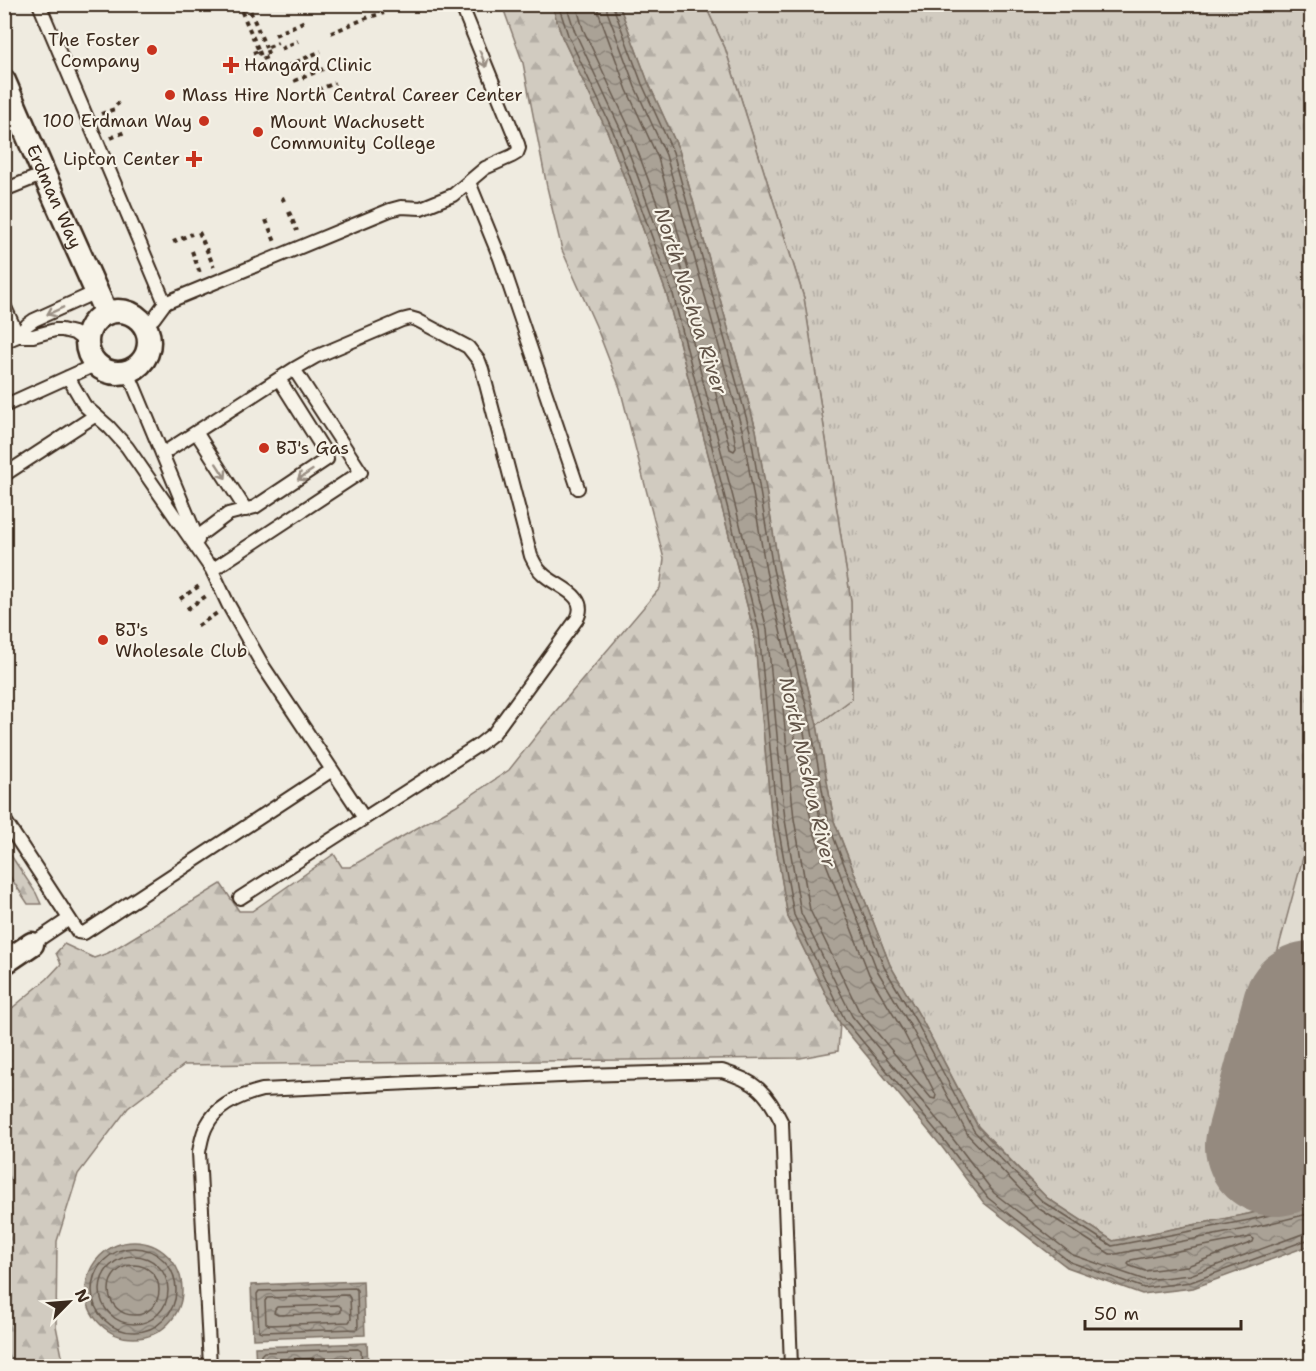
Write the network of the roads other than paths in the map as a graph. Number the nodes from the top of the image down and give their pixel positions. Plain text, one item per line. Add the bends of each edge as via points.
1 (39, 4) edge
2 (461, 4) edge
3 (4, 81) edge
4 (11, 115) edge
5 (44, 174) junction
6 (469, 182) junction
7 (4, 190) edge
8 (96, 292) junction
9 (165, 303) junction
10 (4, 305) edge
11 (106, 313) junction
12 (144, 325) junction
13 (18, 336) junction
14 (4, 342) edge
15 (93, 356) junction
16 (294, 369) junction
17 (128, 372) junction
18 (69, 377) junction
19 (279, 379) junction
20 (4, 406) edge
21 (96, 415) junction
22 (196, 432) junction
23 (162, 454) junction
24 (4, 475) edge
25 (578, 488) dead end
26 (246, 510) junction
27 (194, 539) junction
28 (215, 577) junction
29 (332, 770) junction
30 (364, 818) junction
31 (4, 819) edge
32 (240, 898) dead end
33 (69, 919) junction
34 (32, 944) joint
35 (5, 962) edge
36 (210, 1366) edge
37 (791, 1366) edge

1 - 9 lane
2 -> 6 lane via 519,148 517,153 485,168
3 - 4 street, Erdman Way
4 - 5 street, Erdman Way
5 - 7 lane
5 - 8 street, Erdman Way
6 - 9 lane via 453,195 427,206 395,208
6 - 25 lane via 500,258
8 - 11 street, Erdman Way
8 -> 13 lane via 34,320
9 - 12 lane
10 - 13 lane
11 - 12 street via 130,312
11 - 15 street via 89,330 87,342
12 - 17 street via 150,341 148,353
13 - 14 lane
13 - 15 lane via 67,330 82,339
15 - 17 street via 107,371
15 - 18 lane
16 - 19 lane
16 - 28 lane via 361,472
16 - 30 lane via 410,318 468,347 482,369 531,556 540,572 573,594 581,606 577,619 494,733
17 - 23 lane
18 - 20 lane
18 - 21 lane via 85,406
19 - 22 lane
19 -> 26 lane via 327,459
21 - 24 lane
21 - 27 lane via 127,447
22 - 23 lane
22 -> 26 lane
23 - 27 lane
26 - 27 lane via 228,514
27 - 28 lane
28 - 29 lane via 263,666
29 - 30 lane
29 - 33 lane via 84,933 78,932
30 - 32 lane
31 - 33 lane
33 - 34 lane
34 - 35 street
36 - 37 lane via 199,1152 208,1123 232,1102 262,1090 722,1071 743,1077 760,1089 774,1105 782,1123

